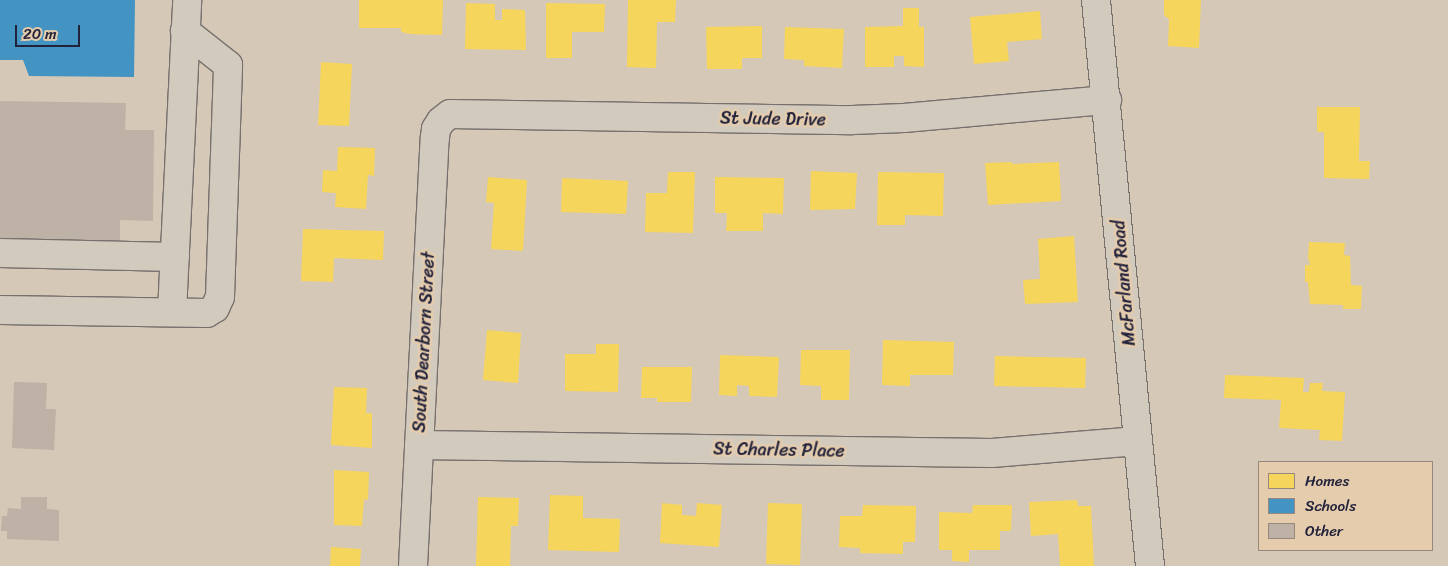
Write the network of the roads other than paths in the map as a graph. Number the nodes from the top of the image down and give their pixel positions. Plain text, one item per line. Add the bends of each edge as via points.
1 (187, 0) edge
2 (1096, 0) edge
3 (185, 31) junction
4 (1106, 100) junction
5 (441, 120) joint
6 (0, 253) edge
7 (175, 257) junction
8 (0, 310) edge
9 (172, 312) junction
10 (1138, 440) junction
11 (419, 445) junction
12 (413, 566) edge
13 (1150, 566) edge

1 - 3 street
2 - 4 street, McFarland Road
3 - 7 street
3 - 9 street via 228,65 220,297 215,308 206,313
4 - 5 street, St Jude Drive via 895,119 454,113
4 - 10 street, McFarland Road
5 - 11 street, South Dearborn Street via 435,138
6 - 7 street
7 - 9 street
8 - 9 street
10 - 11 street, St Charles Place via 992,453
10 - 13 street, McFarland Road
11 - 12 street, South Dearborn Street

